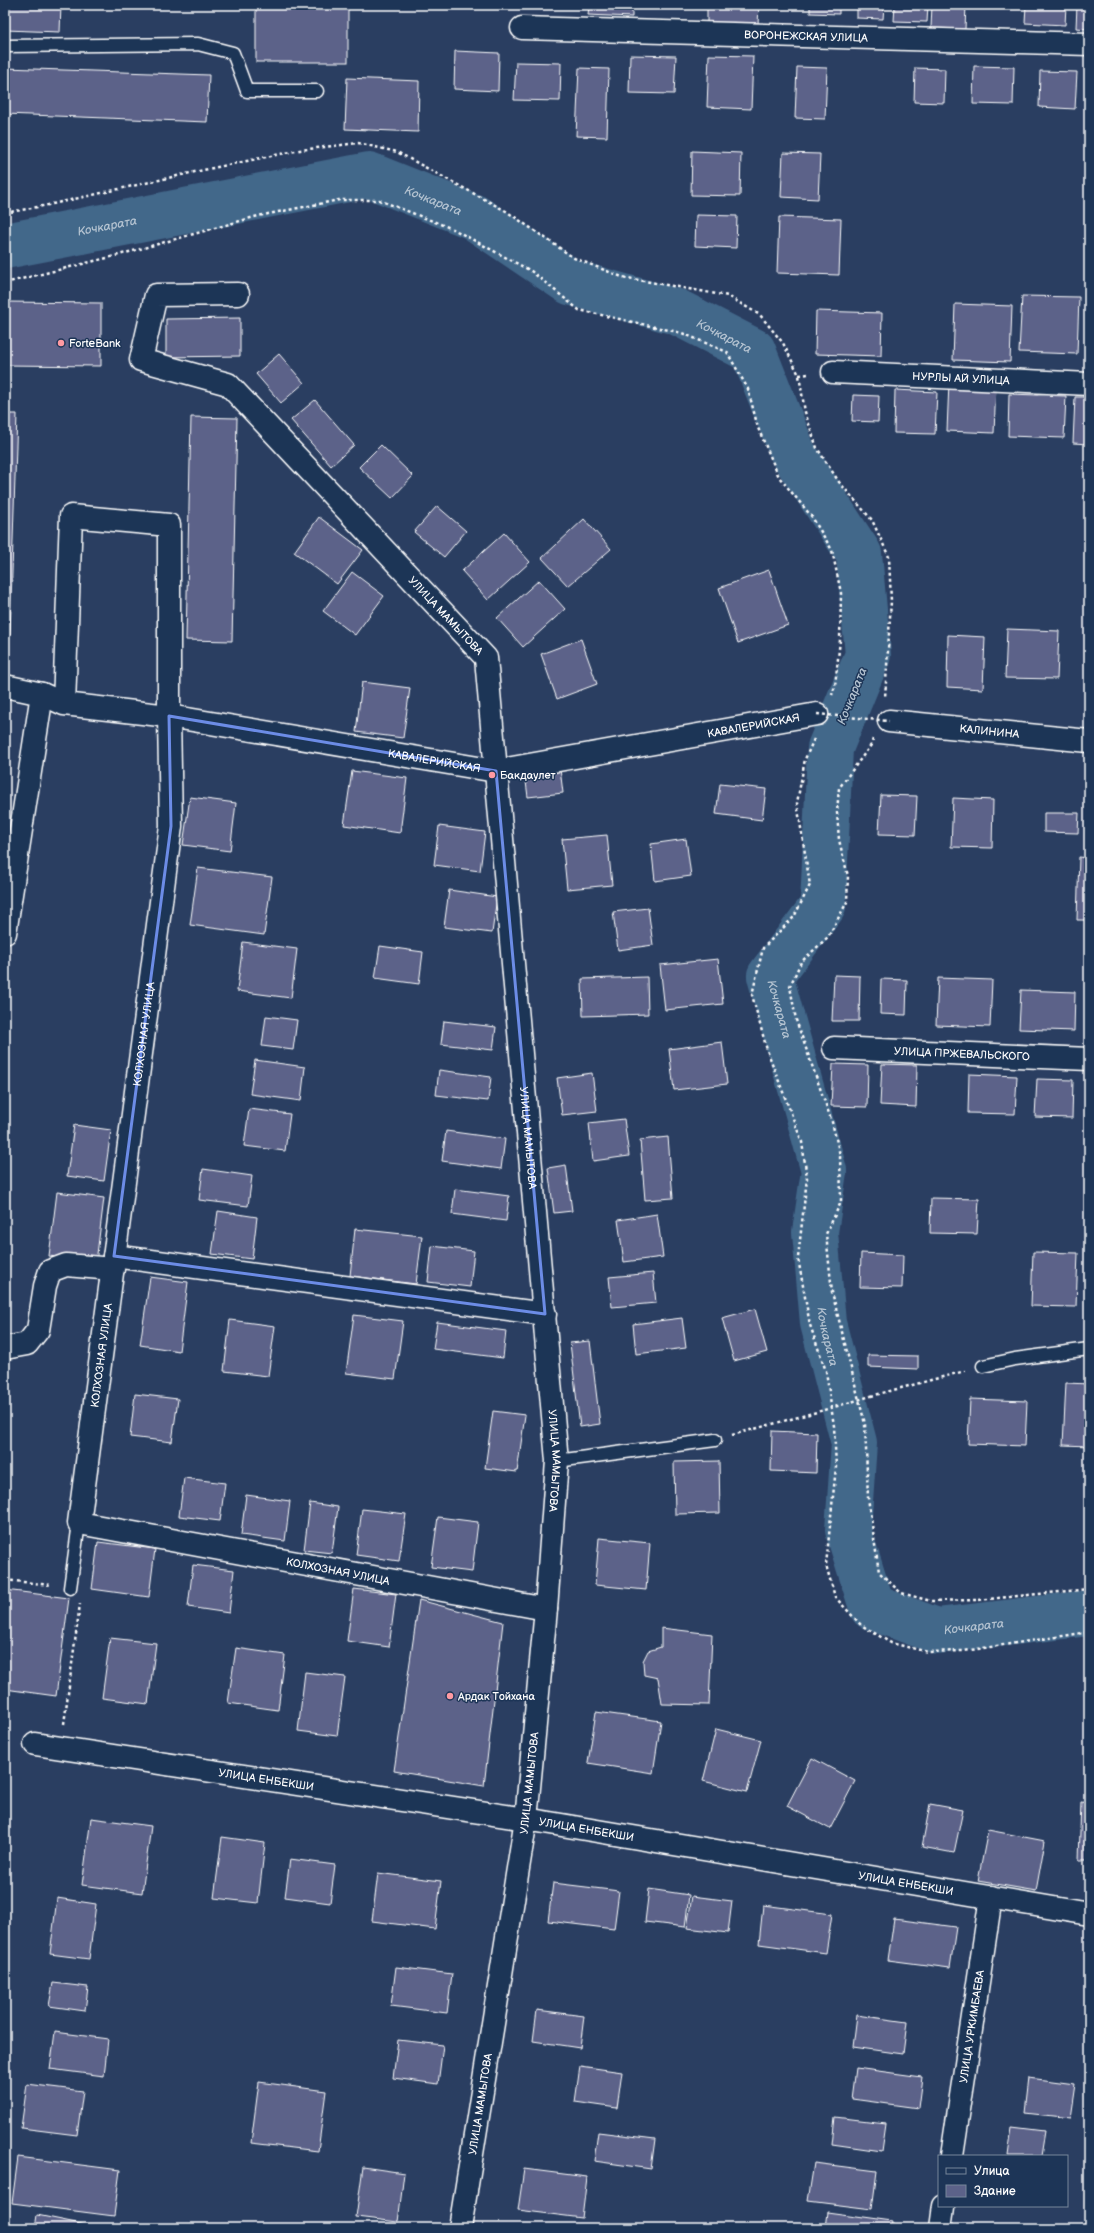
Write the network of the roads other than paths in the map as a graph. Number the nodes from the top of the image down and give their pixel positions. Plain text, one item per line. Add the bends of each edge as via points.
1 (522, 28) dead end
2 (1089, 44) edge
3 (5, 46) edge
4 (317, 91) dead end
5 (238, 294) dead end
6 (833, 372) dead end
7 (1089, 384) edge
8 (5, 686) edge
9 (42, 694) junction
10 (64, 704) junction
11 (823, 715) road end
12 (169, 716) junction
13 (889, 721) road end
14 (1089, 741) edge
15 (496, 772) junction
16 (5, 933) edge
17 (834, 1048) dead end
18 (1089, 1059) edge
19 (114, 1263) junction
20 (545, 1314) junction
21 (5, 1348) edge
22 (1089, 1349) edge
23 (983, 1366) road end
24 (714, 1440) road end
25 (557, 1461) junction
26 (80, 1523) junction
27 (70, 1588) road end
28 (546, 1609) junction
29 (36, 1744) dead end
30 (526, 1819) junction
31 (991, 1898) junction
32 (1089, 1914) edge
33 (952, 2155) edge
34 (944, 2207) edge
35 (460, 2228) edge
36 (941, 2228) edge

1 - 2 street, ВОРОНЕЖСКАЯ УЛИЦА
3 - 4 lane via 198,44 233,53 247,91
5 - 15 street, УЛИЦА МАМЫТОВА via 156,295 141,360 228,384 486,658
6 - 7 street, НУРЛЫ АЙ УЛИЦА
8 - 9 street, КАВАЛЕРИЙСКАЯ
9 - 10 street, КАВАЛЕРИЙСКАЯ
9 - 16 street
10 - 12 street, КАВАЛЕРИЙСКАЯ
10 - 12 street, КОЛХОЗНАЯ УЛИЦА via 71,516 169,525
11 - 15 street, КАВАЛЕРИЙСКАЯ
12 - 15 street, КАВАЛЕРИЙСКАЯ
12 - 19 street, КОЛХОЗНАЯ УЛИЦА via 171,826
13 - 14 street, КАЛИНИНА
15 - 20 street, УЛИЦА МАМЫТОВА
17 - 18 street, УЛИЦА ПРЖЕВАЛЬСКОГО
19 - 20 street
19 - 21 street via 66,1265 50,1271 38,1330 27,1344
19 - 26 street, КОЛХОЗНАЯ УЛИЦА
20 - 25 street, УЛИЦА МАМЫТОВА
22 - 23 lane
24 - 25 lane
25 - 28 street, УЛИЦА МАМЫТОВА
26 - 27 lane
26 - 28 street, КОЛХОЗНАЯ УЛИЦА
28 - 30 street, УЛИЦА МАМЫТОВА
29 - 30 street, УЛИЦА ЕНБЕКШИ
30 - 31 street, УЛИЦА ЕНБЕКШИ
30 - 35 street, УЛИЦА МАМЫТОВА
31 - 32 street, УЛИЦА ЕНБЕКШИ
31 - 33 street, УЛИЦА УРКИМБАЕВА
34 - 36 street

